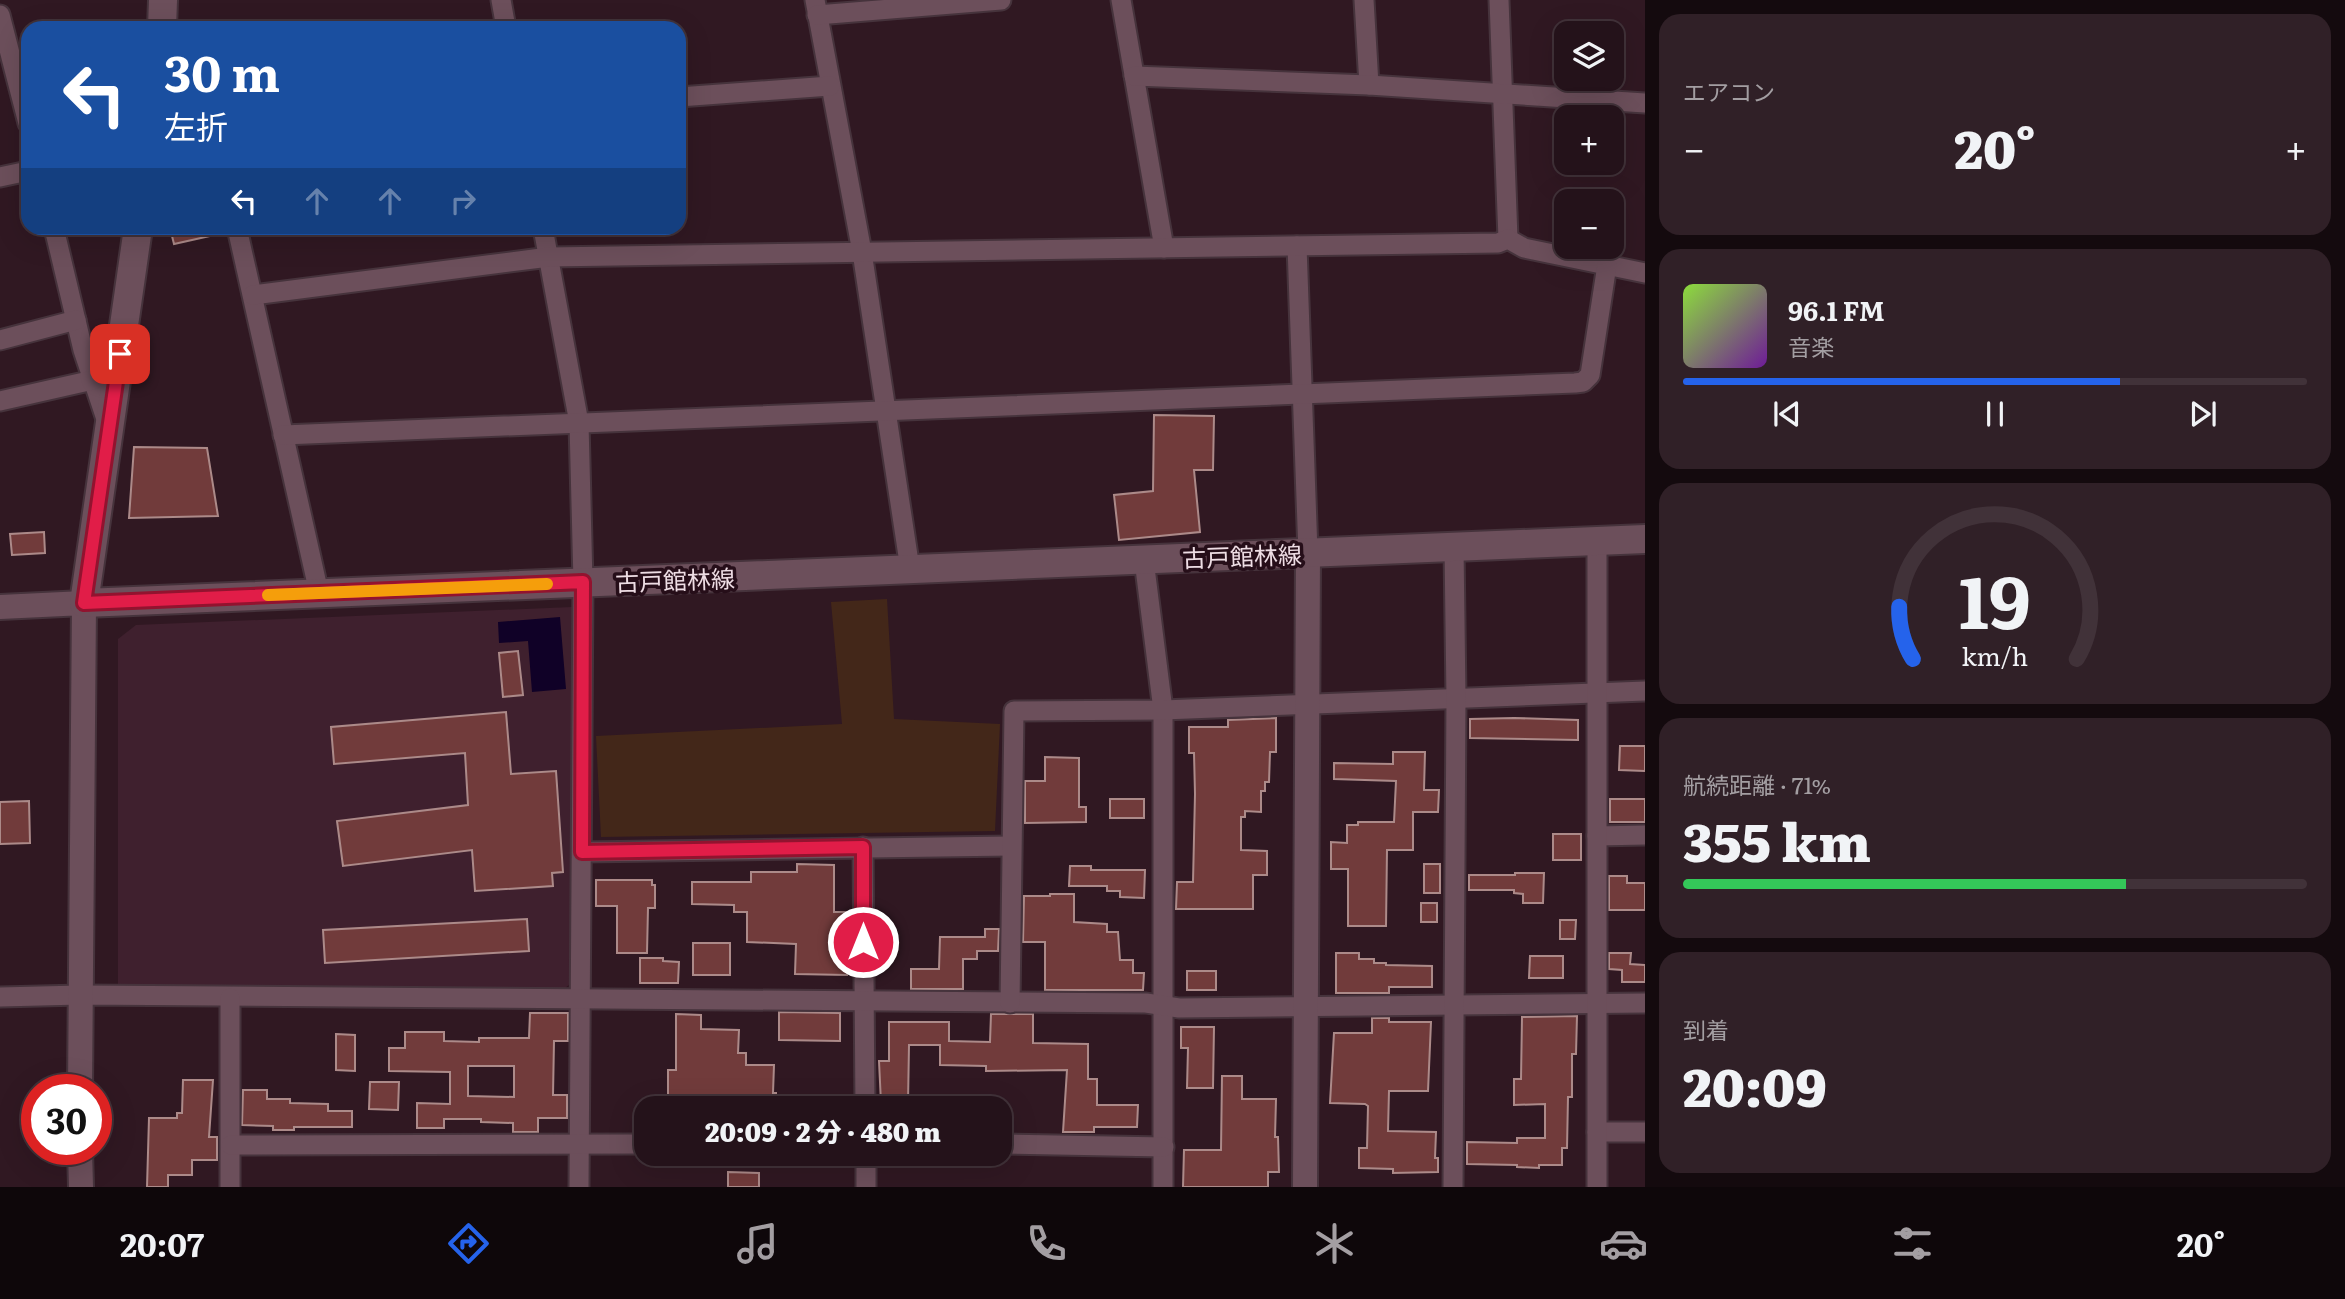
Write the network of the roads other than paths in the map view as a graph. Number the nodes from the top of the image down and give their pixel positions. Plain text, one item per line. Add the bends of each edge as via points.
1 (501, 0) edge
2 (1002, 0) edge
3 (1121, 0) edge
4 (1364, 0) edge
5 (1499, 0) edge
6 (816, 8) edge
7 (0, 15) edge
8 (505, 21) edge
9 (1134, 76) junction
10 (1368, 85) junction
11 (830, 86) junction
12 (1502, 93) junction
13 (21, 96) edge
14 (686, 96) edge
15 (1645, 103) edge
16 (21, 172) edge
17 (0, 177) edge
18 (56, 235) edge
19 (137, 235) edge
20 (239, 235) edge
21 (544, 235) edge
22 (1508, 239) junction
23 (1297, 246) junction
24 (1164, 248) junction
25 (862, 252) junction
26 (549, 257) junction
27 (1607, 265) junction
28 (1645, 273) edge
29 (253, 295) junction
30 (76, 320) junction
31 (0, 340) edge
32 (93, 380) junction
33 (1301, 394) junction
34 (0, 401) edge
35 (887, 412) junction
36 (579, 423) junction
37 (110, 430) junction
38 (283, 435) junction
39 (1645, 539) edge
40 (1597, 541) junction
41 (1454, 547) junction
42 (1308, 553) junction
43 (1144, 559) junction
44 (910, 569) junction
45 (583, 582) junction
46 (319, 593) junction
47 (84, 603) junction
48 (0, 607) edge
49 (1645, 691) edge
50 (1597, 692) junction
51 (1456, 698) junction
52 (1308, 703) junction
53 (1163, 710) junction
54 (1645, 835) edge
55 (1597, 836) junction
56 (1012, 846) junction
57 (863, 847) junction
58 (582, 852) junction
59 (80, 995) junction
60 (0, 997) edge
61 (230, 998) junction
62 (579, 999) junction
63 (863, 1001) junction
64 (1010, 1003) junction
65 (1597, 1003) junction
66 (1645, 1003) edge
67 (1454, 1004) junction
68 (1306, 1005) junction
69 (1164, 1006) junction
70 (80, 1074) edge
71 (865, 1096) edge
72 (1597, 1132) junction
73 (1645, 1132) edge
74 (230, 1144) junction
75 (579, 1144) junction
76 (634, 1144) edge
77 (1012, 1144) edge
78 (1164, 1147) junction
79 (80, 1165) edge
80 (866, 1166) edge
81 (80, 1187) edge
82 (230, 1187) edge
83 (579, 1187) edge
84 (866, 1187) edge
85 (1163, 1187) edge
86 (1305, 1187) edge
87 (1453, 1187) edge
88 (1597, 1187) edge

1 - 8 street
2 - 6 street
3 - 9 street
4 - 10 street
5 - 12 street
6 - 11 street
7 - 13 street
9 - 10 street
9 - 24 street
10 - 12 street
11 - 14 street
11 - 25 street
12 - 15 street
12 - 22 street
16 - 17 street
18 - 30 street
19 - 37 main road
20 - 29 street
21 - 26 street
22 - 23 street via 1498,243
22 - 27 street via 1524,248
23 - 24 street
23 - 33 street
24 - 25 street
25 - 26 street
25 - 35 street
26 - 29 street
26 - 36 street
27 - 28 street
27 - 33 street via 1590,375 1583,382
29 - 38 street
30 - 31 street
30 - 32 street
32 - 34 street
32 - 37 street
33 - 35 street
33 - 42 street
35 - 36 street
35 - 44 street
36 - 38 street
36 - 45 street
37 - 47 main road
38 - 46 street
39 - 40 main road, 古戸館林線
40 - 41 main road, 古戸館林線
40 - 50 street
41 - 42 main road, 古戸館林線
41 - 51 street
42 - 43 main road, 古戸館林線
42 - 52 street
43 - 44 main road, 古戸館林線
43 - 53 street
44 - 45 main road, 古戸館林線
45 - 46 main road, 古戸館林線
45 - 58 street
46 - 47 main road, 古戸館林線
47 - 48 street
47 - 59 street
49 - 50 street
50 - 51 street
50 - 55 street
51 - 52 street
51 - 67 street
52 - 53 street
52 - 68 street
53 - 56 street via 1014,711
53 - 69 street
54 - 55 street
55 - 65 street
56 - 57 street
56 - 64 street
57 - 58 street
57 - 63 street
58 - 62 street
59 - 60 street
59 - 61 street
59 - 70 street
61 - 62 street
61 - 74 street
62 - 63 street
62 - 75 street
63 - 64 street
63 - 71 street
64 - 69 street
65 - 66 street
65 - 67 street
65 - 72 street
67 - 68 street
67 - 87 street
68 - 69 street
68 - 86 street
69 - 78 street
72 - 73 street
72 - 88 street
74 - 75 street
74 - 82 street
75 - 76 street
75 - 83 street
77 - 78 street
78 - 85 street
79 - 81 street
80 - 84 street

